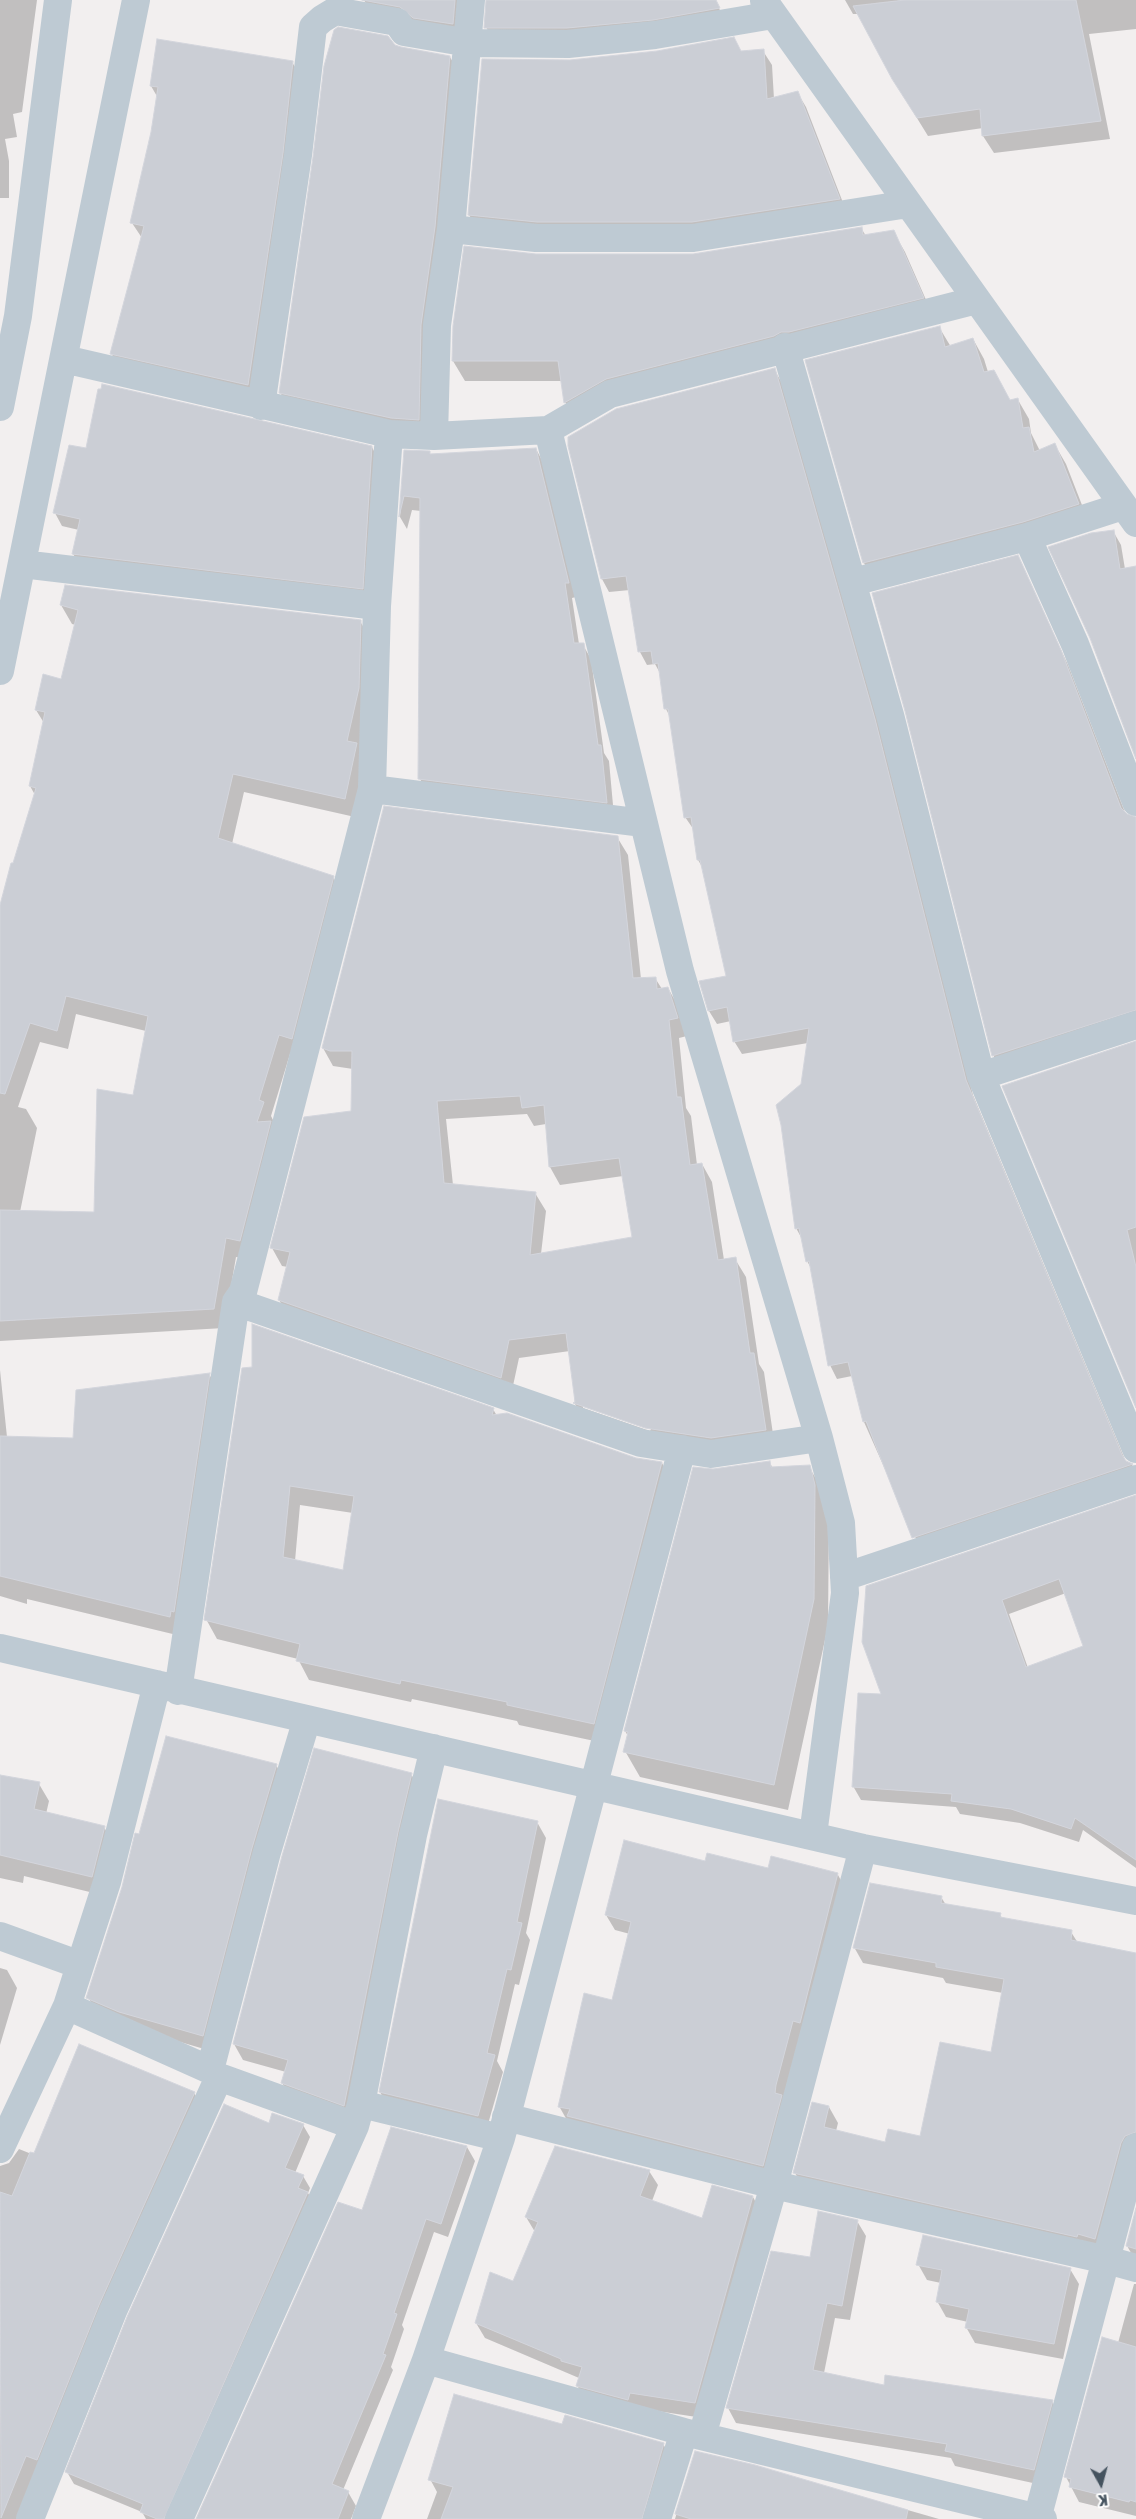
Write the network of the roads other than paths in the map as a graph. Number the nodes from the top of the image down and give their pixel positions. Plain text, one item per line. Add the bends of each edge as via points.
1 (58, 0) edge
2 (136, 0) edge
3 (471, 0) edge
4 (768, 8) edge
5 (469, 43) junction
6 (908, 204) junction
7 (451, 229) junction
8 (977, 300) junction
9 (6, 342) edge
10 (785, 347) junction
11 (64, 359) junction
12 (261, 406) junction
13 (0, 407) edge
14 (548, 430) junction
15 (389, 434) junction
16 (434, 436) junction
17 (1130, 514) edge
18 (1027, 537) junction
19 (22, 564) junction
20 (853, 582) junction
21 (377, 606) junction
22 (0, 671) edge
23 (372, 789) junction
24 (1136, 802) edge
25 (643, 823) junction
26 (1136, 1025) edge
27 (981, 1076) junction
28 (236, 1302) junction
29 (819, 1438) junction
30 (682, 1449) junction
31 (1136, 1449) edge
32 (1136, 1479) edge
33 (844, 1577) junction
34 (0, 1648) edge
35 (168, 1688) junction
36 (307, 1719) junction
37 (434, 1748) junction
38 (594, 1785) junction
39 (812, 1835) junction
40 (863, 1848) junction
41 (1136, 1901) edge
42 (0, 1936) edge
43 (80, 1965) junction
44 (67, 2006) junction
45 (214, 2074) junction
46 (358, 2115) junction
47 (503, 2128) junction
48 (1136, 2147) edge
49 (0, 2148) edge
50 (774, 2186) junction
51 (1107, 2260) junction
52 (1136, 2268) edge
53 (426, 2360) junction
54 (693, 2434) junction
55 (30, 2519) edge
56 (179, 2519) edge
57 (366, 2519) edge
58 (657, 2519) edge
59 (1039, 2519) edge

1 - 9 street
2 - 11 street
3 - 5 street
4 - 5 street via 655,35 568,44
4 - 6 street
5 - 7 street
5 - 12 street via 404,32 398,22 335,11 312,27 298,155
6 - 7 street via 693,238 536,238
6 - 8 street
7 - 16 street via 437,325
8 - 10 street
8 - 17 street
9 - 13 street
10 - 14 street via 610,394
10 - 20 street
11 - 12 street
11 - 19 street
12 - 15 street
14 - 16 street
14 - 25 street
15 - 16 street
15 - 21 street
17 - 18 street
18 - 20 street
18 - 24 street via 1075,644
19 - 21 street
19 - 22 street
20 - 27 street
21 - 23 street
23 - 25 street
23 - 28 street via 243,1292
25 - 29 street via 680,971
26 - 27 street
27 - 31 street
28 - 30 street via 641,1443
28 - 35 street
29 - 30 street via 711,1454
29 - 33 street via 841,1523
30 - 38 street
32 - 33 street
33 - 39 street via 845,1593
34 - 35 street
35 - 36 street
35 - 43 street
36 - 37 street
36 - 45 street via 267,1852
37 - 38 street
37 - 46 street
38 - 39 street
38 - 47 street
39 - 40 street
40 - 41 street
40 - 50 street
42 - 43 street
43 - 44 street
44 - 45 street
44 - 49 street
45 - 46 street
45 - 55 street via 113,2311
46 - 47 street
46 - 56 street
47 - 50 street
47 - 53 street
48 - 51 street
50 - 51 street
50 - 54 street
51 - 52 street
51 - 59 street
53 - 54 street
53 - 57 street
54 - 58 street
54 - 59 street

